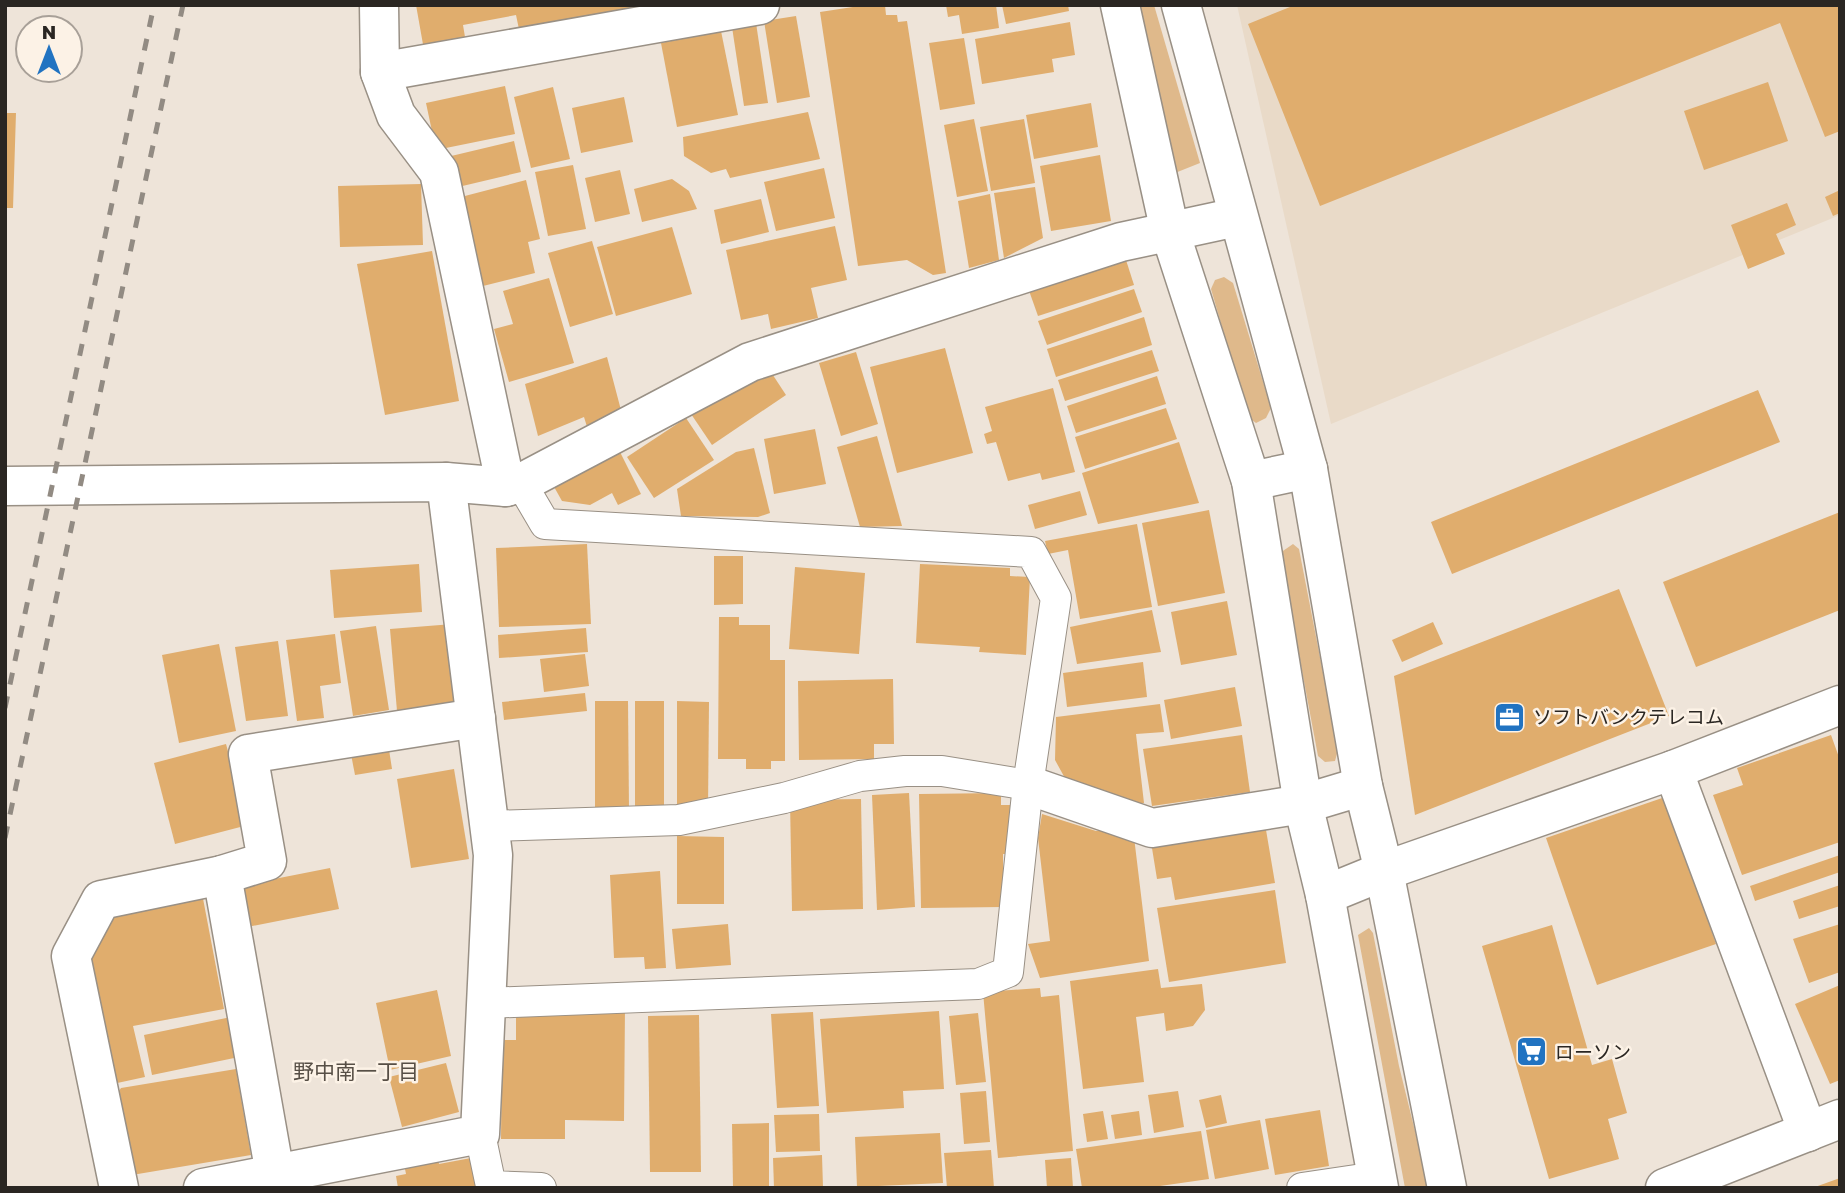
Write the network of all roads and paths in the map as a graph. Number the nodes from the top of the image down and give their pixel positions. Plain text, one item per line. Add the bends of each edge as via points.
1 (379, 5) edge
2 (760, 5) edge
3 (1120, 5) edge
4 (1181, 5) edge
5 (380, 72) junction
6 (1237, 217) junction
7 (1170, 232) junction
8 (1307, 469) junction
9 (1251, 481) junction
10 (446, 482) junction
11 (513, 485) junction
12 (5, 486) edge
13 (1840, 705) edge
14 (476, 719) junction
15 (1673, 770) junction
16 (1028, 785) junction
17 (1363, 786) junction
18 (1303, 804) junction
19 (490, 826) junction
20 (1384, 871) junction
21 (222, 876) junction
22 (1325, 895) junction
23 (486, 1003) junction
24 (1824, 1126) edge
25 (480, 1134) junction
26 (360, 1173) edge
27 (275, 1174) junction
28 (1377, 1183) edge
29 (119, 1188) edge
30 (203, 1188) edge
31 (541, 1188) edge
32 (1301, 1188) edge
33 (1447, 1188) edge
34 (1665, 1188) edge

1 - 5 street
2 - 5 street
3 - 7 street
4 - 6 street
5 - 11 street via 396,115 439,172
6 - 7 street
6 - 8 street
7 - 9 street
7 - 11 street via 1121,242 750,362
8 - 9 street
8 - 17 street
9 - 18 street
10 - 11 street
10 - 12 street
10 - 14 street
11 - 16 lane via 545,524 1031,552 1056,598
13 - 15 street
14 - 19 street
14 - 21 street via 248,754 267,861
15 - 20 street
15 - 24 street
16 - 18 street via 1152,828
16 - 19 lane via 942,771 905,771 860,776 679,820
16 - 23 lane via 1008,972 978,984
17 - 18 street
17 - 20 street
18 - 22 street
19 - 23 street via 494,855
20 - 22 street
20 - 33 street
21 - 27 street
21 - 29 street via 101,900 71,956
22 - 28 street
23 - 25 street
24 - 34 street
25 - 26 street
25 - 31 lane via 491,1186
26 - 27 street
27 - 30 street
28 - 32 lane

